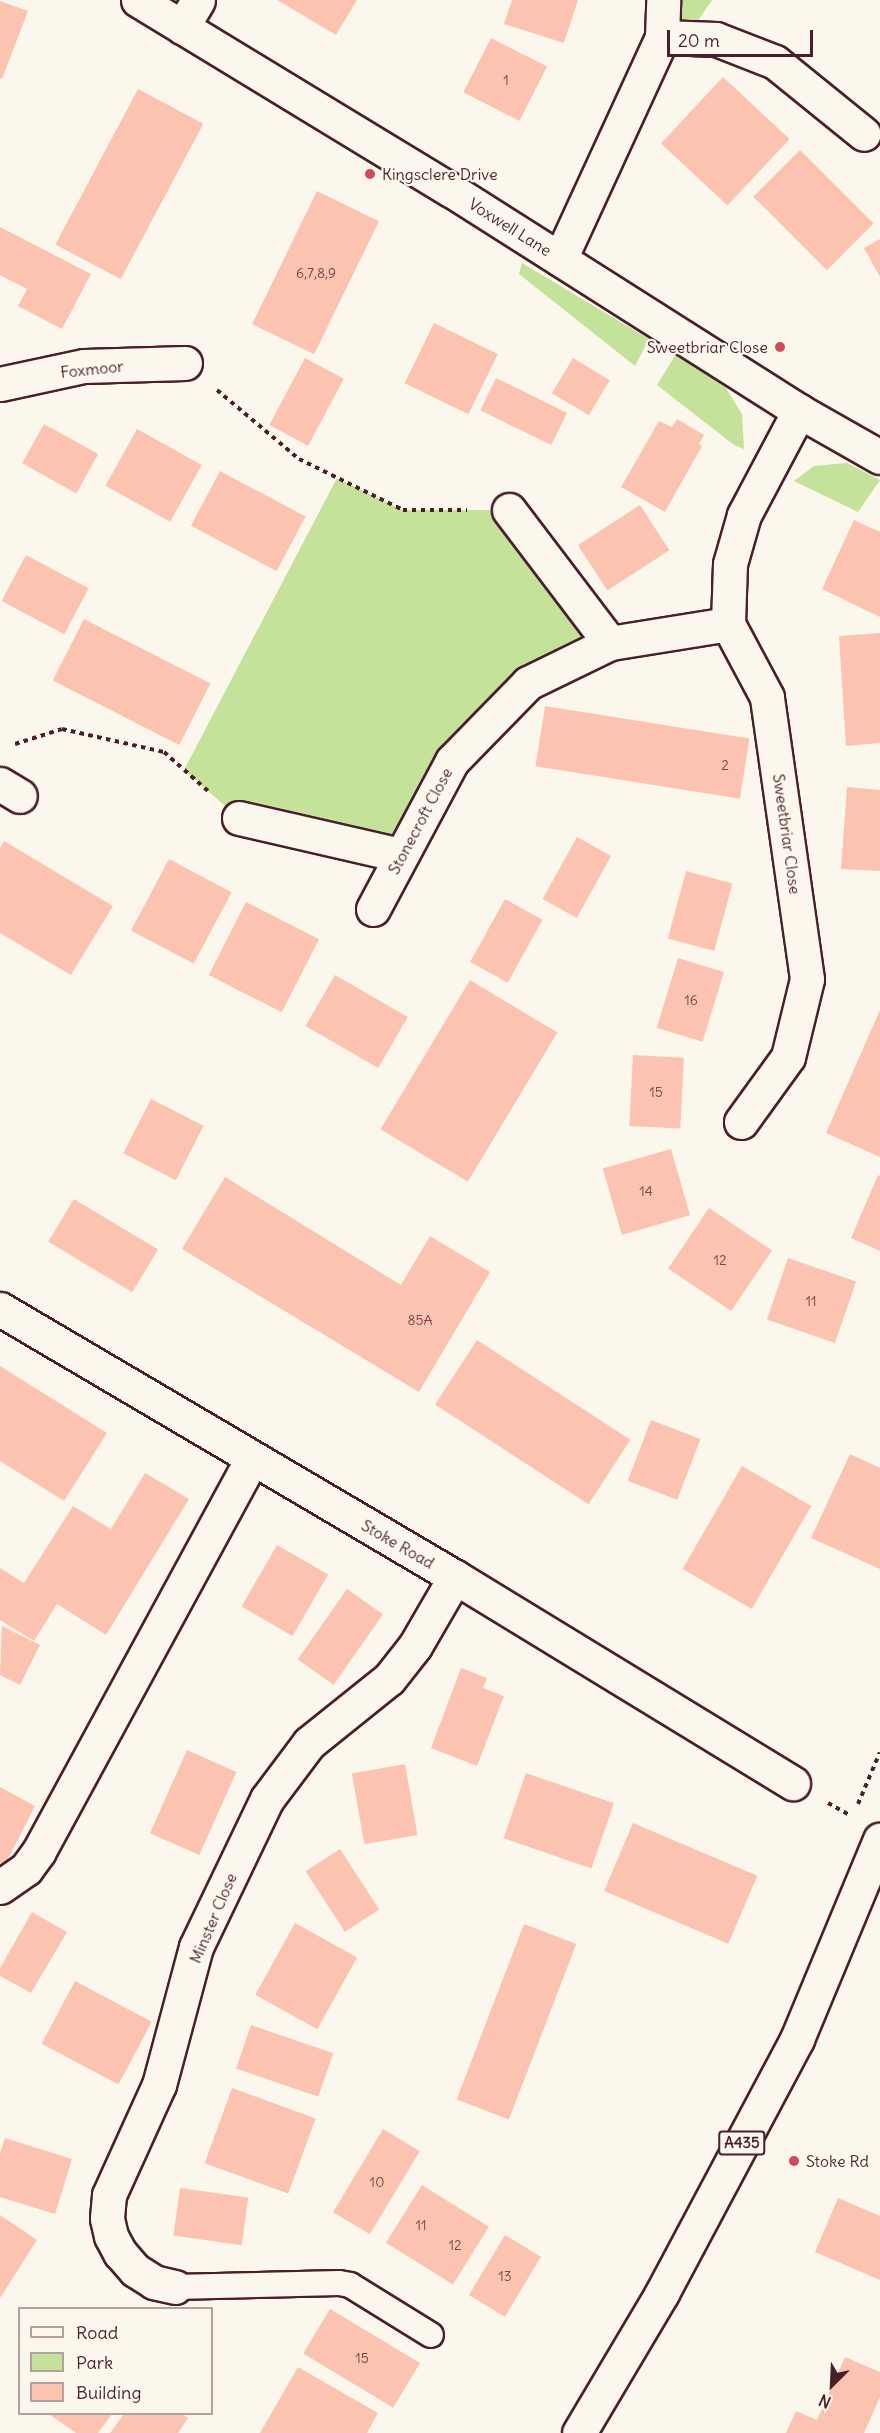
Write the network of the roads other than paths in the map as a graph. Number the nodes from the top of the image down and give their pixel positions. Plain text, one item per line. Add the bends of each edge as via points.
1 (138, 0) edge
2 (663, 0) edge
3 (190, 13) edge
4 (662, 37) junction
5 (864, 134) dead end
6 (560, 259) junction
7 (185, 363) road end
8 (0, 384) edge
9 (799, 411) junction
10 (880, 457) edge
11 (509, 510) road end
12 (728, 624) junction
13 (610, 643) junction
14 (239, 818) road end
15 (401, 855) junction
16 (373, 909) dead end
17 (741, 1122) dead end
18 (0, 1309) edge
19 (252, 1458) junction
20 (455, 1577) junction
21 (793, 1783) road end
22 (880, 1840) edge
23 (0, 1887) edge
24 (175, 2287) joint
25 (431, 2335) dead end
26 (579, 2433) edge

1 - 3 street, Voxwell Lane
2 - 4 street
3 - 6 street, Voxwell Lane
4 - 5 street via 716,39 775,62
4 - 6 street
6 - 9 street, Voxwell Lane
7 - 8 street, Foxmoor via 84,366
9 - 10 street, Voxwell Lane
9 - 12 street via 744,515 730,564
11 - 13 street
12 - 13 street, Stonecroft Close
12 - 17 street, Sweetbriar Close via 767,696 807,979 788,1057
13 - 15 street, Stonecroft Close via 528,683 452,760
14 - 15 street
15 - 16 street, Stonecroft Close
18 - 19 street, Stoke Road
19 - 20 street, Stoke Road
19 - 23 street via 39,1851 27,1869
20 - 21 street, Stoke Road
20 - 24 street, Minster Close via 415,1646 389,1680 309,1743 267,1799 196,1947 159,2085 109,2195 107,2217 111,2236 135,2270 154,2282
22 - 26 street, A435 via 797,2039 662,2293
24 - 25 lane via 339,2283

